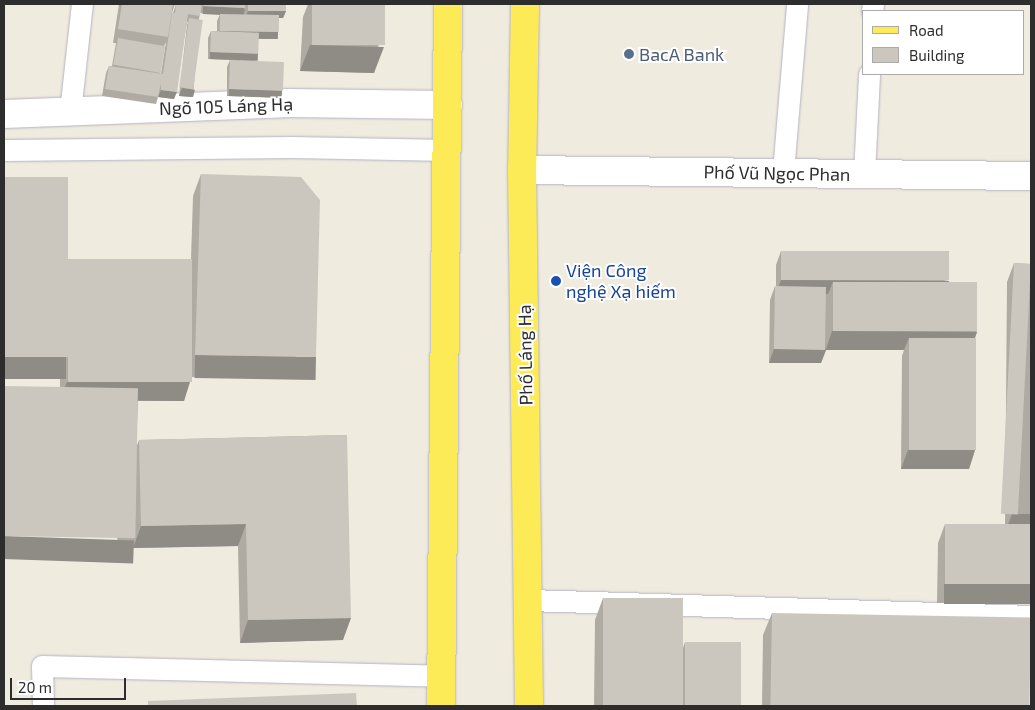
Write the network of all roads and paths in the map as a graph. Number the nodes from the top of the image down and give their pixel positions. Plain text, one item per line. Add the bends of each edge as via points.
1 (82, 4) edge
2 (448, 4) edge
3 (525, 4) edge
4 (797, 4) edge
5 (869, 75) edge
6 (448, 104) junction
7 (70, 112) junction
8 (4, 114) edge
9 (4, 150) edge
10 (448, 150) junction
11 (522, 170) junction
12 (783, 172) junction
13 (864, 174) junction
14 (1031, 176) edge
15 (528, 600) junction
16 (1031, 616) edge
17 (442, 676) junction
18 (43, 706) edge
19 (441, 706) edge
20 (529, 706) edge

1 - 7 lane
2 - 6 main road
3 - 11 main road, Phố Láng Hạ
4 - 12 lane
5 - 13 lane
6 - 7 street, Ngõ 105 Láng Hạ via 286,103
6 - 10 main road
7 - 8 street, Ngõ 105 Láng Hạ
9 - 10 lane via 292,147
10 - 17 main road
11 - 12 street, Phố Vũ Ngọc Phan
11 - 15 main road, Phố Láng Hạ
12 - 13 street, Phố Vũ Ngọc Phan
13 - 14 street, Phố Vũ Ngọc Phan
15 - 16 lane
15 - 20 main road, Phố Láng Hạ
17 - 18 lane via 42,666
17 - 19 main road

